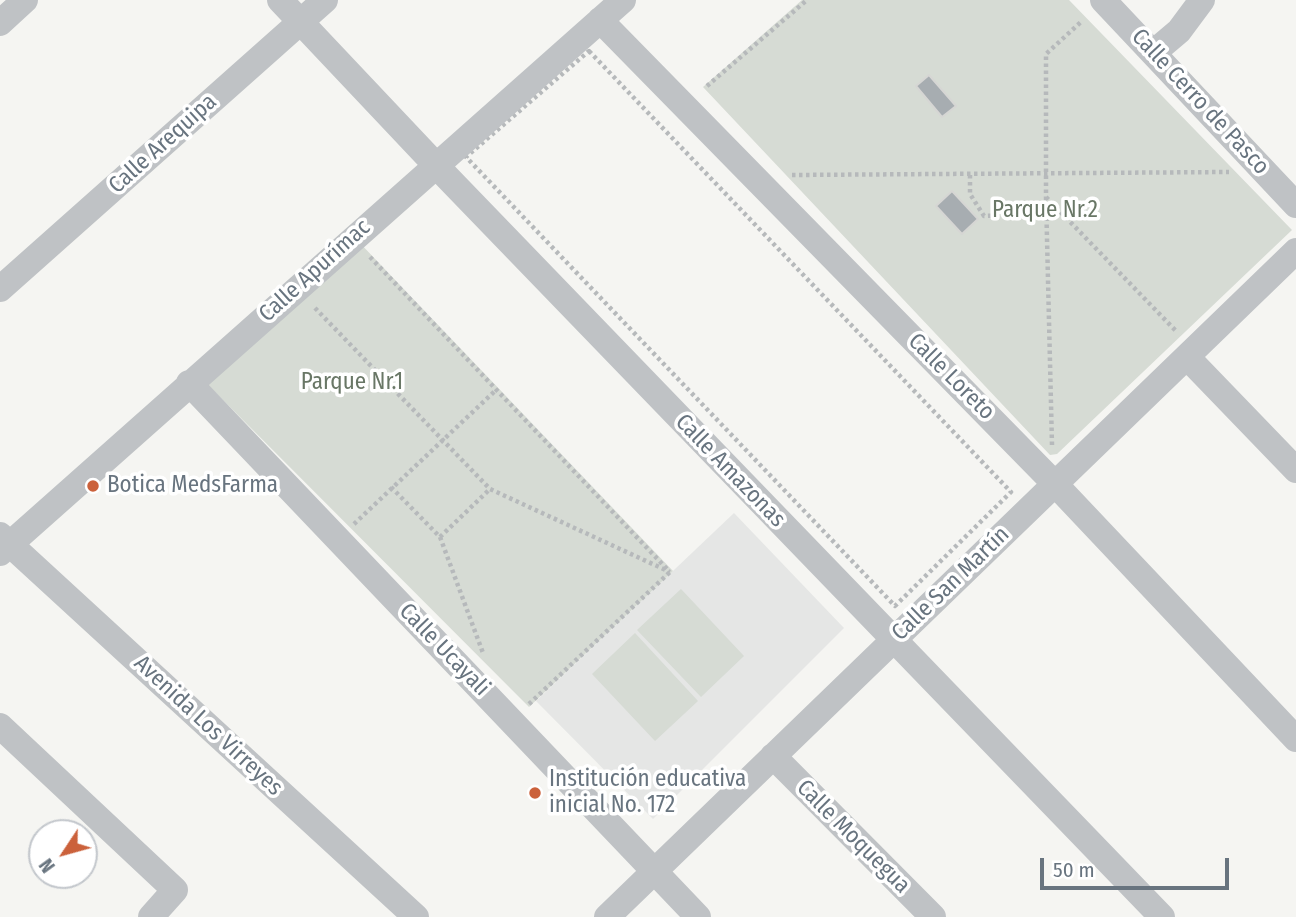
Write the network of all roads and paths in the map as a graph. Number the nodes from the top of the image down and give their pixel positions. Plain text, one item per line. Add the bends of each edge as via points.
1 (25, 0) edge
2 (280, 0) edge
3 (325, 0) edge
4 (623, 0) edge
5 (807, 0) edge
6 (1103, 0) edge
7 (1202, 0) edge
8 (600, 20) junction
9 (1082, 21) dead end
10 (302, 22) junction
11 (0, 23) edge
12 (1153, 53) junction
13 (707, 86) dead end
14 (436, 165) junction
15 (1229, 172) dead end
16 (792, 175) dead end
17 (970, 175) junction
18 (1046, 175) junction
19 (1046, 197) junction
20 (1296, 205) edge
21 (1046, 214) junction
22 (362, 249) dead end
23 (1296, 251) edge
24 (0, 289) edge
25 (306, 299) dead end
26 (1176, 331) dead end
27 (1186, 357) junction
28 (190, 383) junction
29 (496, 390) junction
30 (442, 439) junction
31 (1052, 447) dead end
32 (1296, 470) edge
33 (1055, 484) junction
34 (391, 487) junction
35 (490, 489) junction
36 (440, 537) junction
37 (339, 540) junction
38 (3, 544) edge
39 (670, 572) junction
40 (895, 606) joint
41 (893, 640) junction
42 (484, 657) dead end
43 (529, 704) dead end
44 (0, 726) edge
45 (1296, 739) edge
46 (773, 756) junction
47 (655, 870) junction
48 (151, 917) edge
49 (416, 917) edge
50 (607, 917) edge
51 (698, 917) edge
52 (933, 917) edge
53 (1162, 917) edge

1 - 11 street
2 - 10 street, Calle Amazonas
3 - 10 street, Calle Arequipa
4 - 8 street, Calle Apurímac
5 - 13 path
6 - 12 street, Calle Cerro de Pasco
7 - 12 street via 1179,31
8 - 14 street, Calle Apurímac
8 - 33 street, Calle Loreto
9 - 18 path via 1046,54
10 - 14 street, Calle Amazonas
10 - 24 street, Calle Arequipa
12 - 20 street, Calle Cerro de Pasco
14 - 28 street, Calle Apurímac
14 - 41 street, Calle Amazonas
15 - 18 path
16 - 17 path
17 - 18 path
17 - 21 path via 970,194 984,216
18 - 19 path
19 - 21 path
19 - 26 path
21 - 31 path
22 - 29 path
23 - 27 street, Calle San Martín
25 - 30 path
27 - 32 street
27 - 33 street, Calle San Martín
28 - 37 street, Calle Ucayali
28 - 38 street, Calle Apurímac
29 - 30 path
29 - 39 path
30 - 34 path
30 - 35 path
33 - 41 street, Calle San Martín
33 - 45 street, Calle Loreto
34 - 36 path
34 - 37 path
35 - 36 path
35 - 39 path
36 - 42 path
37 - 47 street, Calle Ucayali
38 - 49 street, Avenida Los Virreyes
39 - 43 path
40 - 40 path via 466,157 589,51 1011,492
41 - 46 street, Calle San Martín
41 - 53 street, Calle Amazonas
44 - 48 street via 175,890
46 - 47 street, Calle San Martín
46 - 52 street, Calle Moquegua
47 - 50 street, Calle San Martín
47 - 51 street, Calle Ucayali

